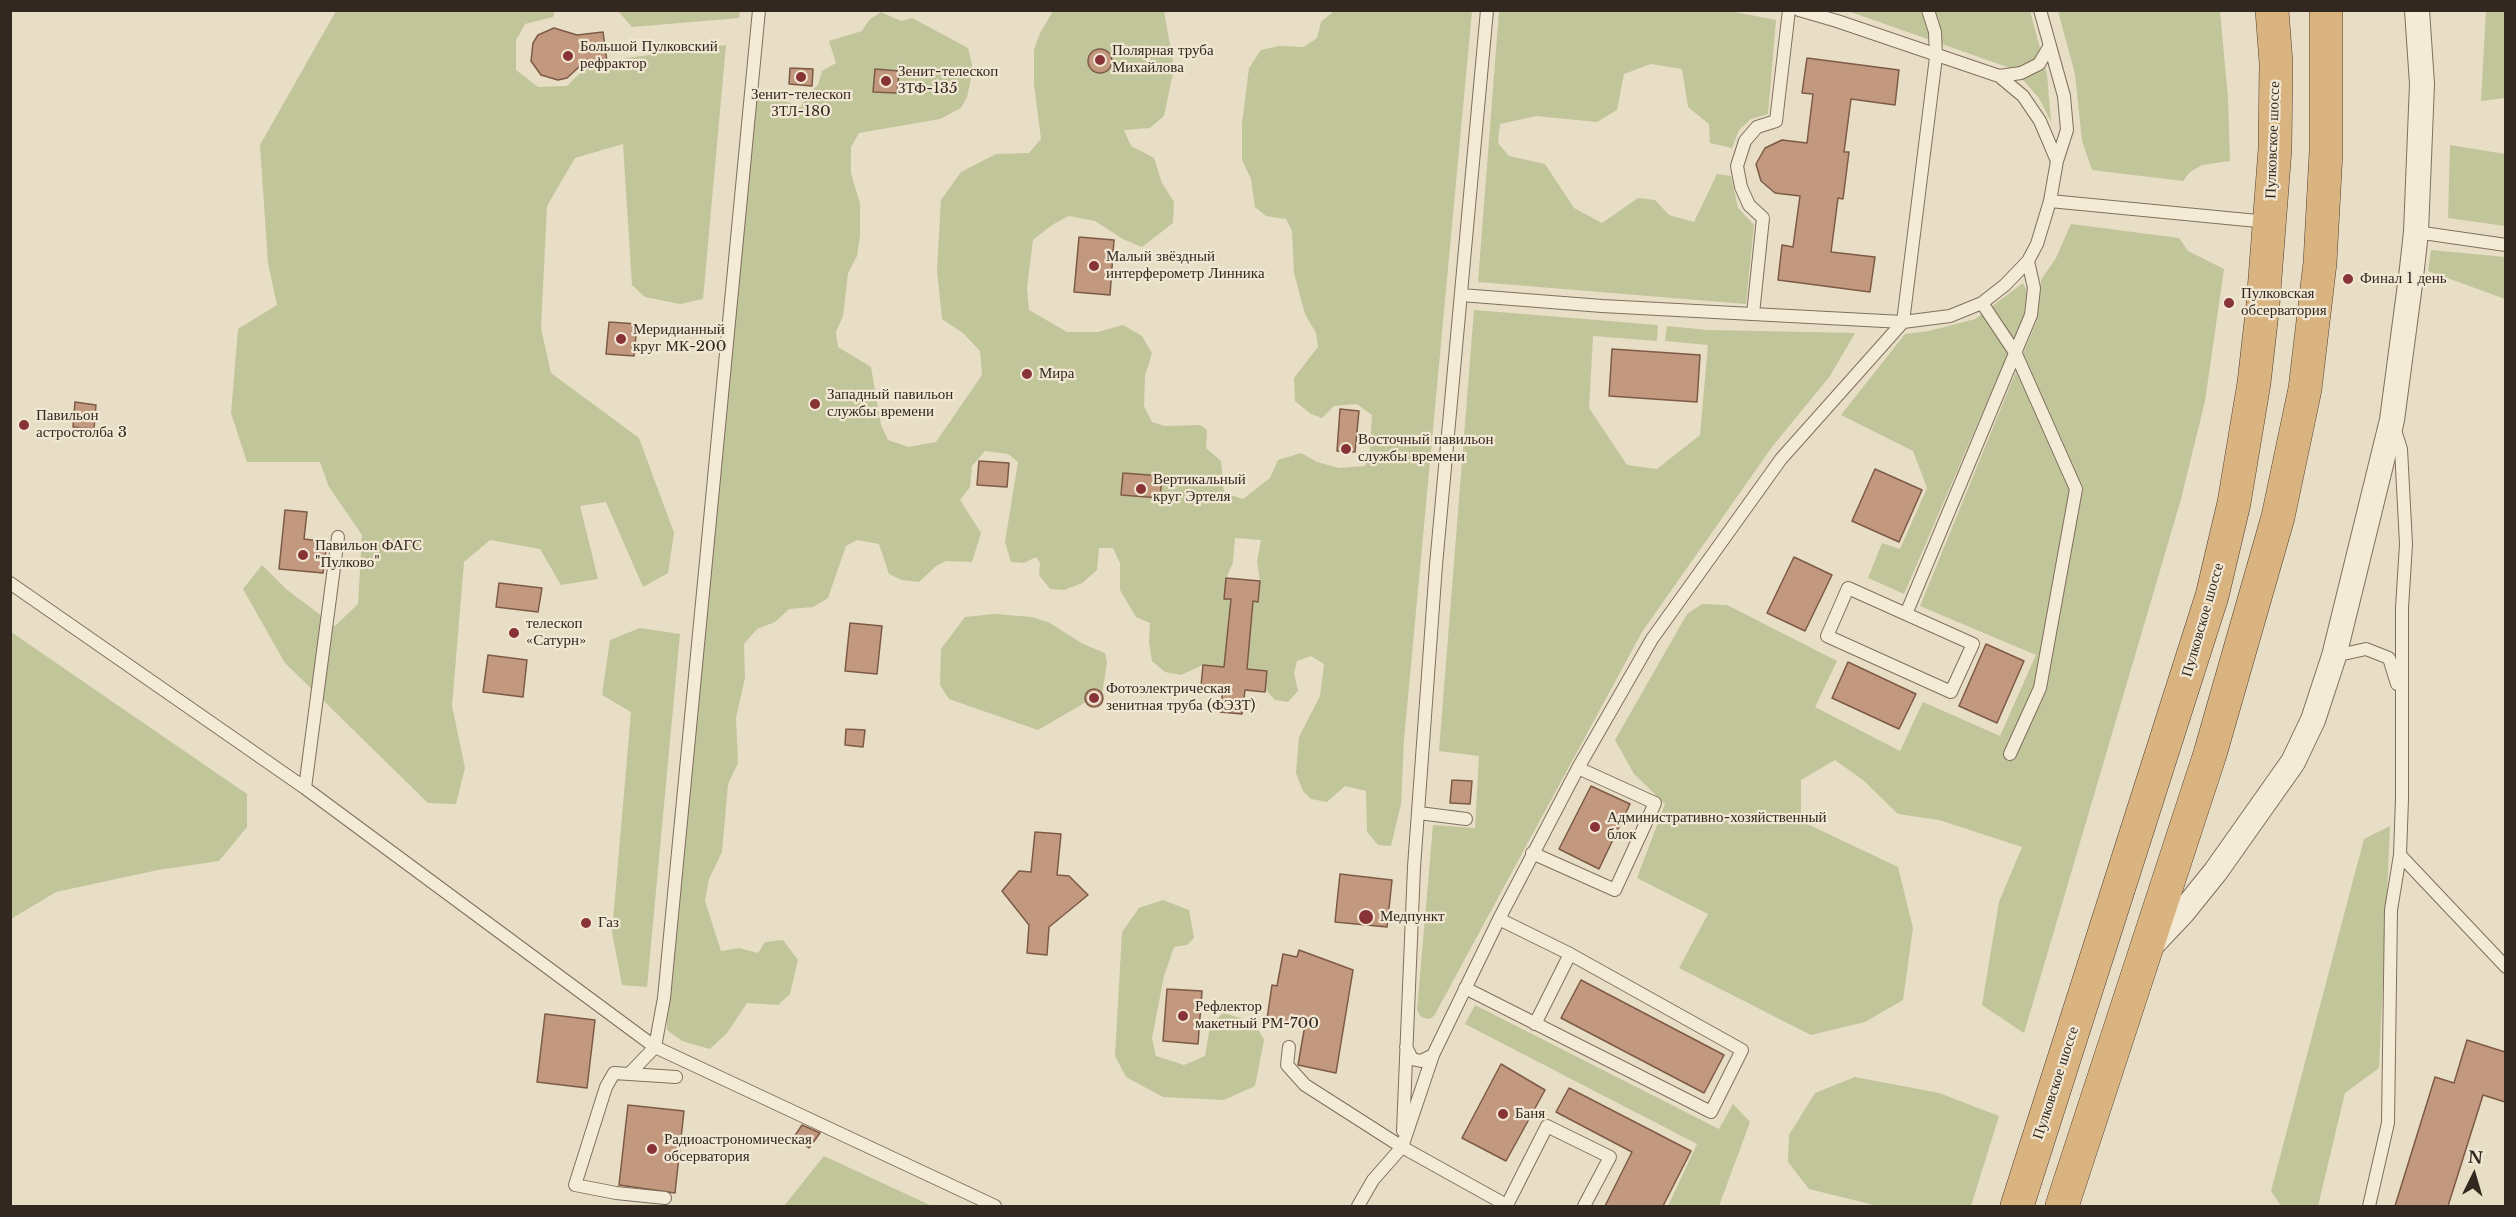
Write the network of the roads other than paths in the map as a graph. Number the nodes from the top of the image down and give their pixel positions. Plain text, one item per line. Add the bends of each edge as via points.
1 (759, 10) edge
2 (1487, 10) edge
3 (1789, 10) edge
4 (1798, 10) edge
5 (1928, 10) edge
6 (2040, 10) edge
7 (2272, 10) edge
8 (2326, 10) edge
9 (2417, 10) edge
10 (2049, 47) junction
11 (1936, 57) junction
12 (1999, 76) junction
13 (2057, 161) junction
14 (2050, 201) junction
15 (2269, 222) junction
16 (2416, 232) junction
17 (2505, 245) edge
18 (2028, 261) junction
19 (1461, 295) junction
20 (1982, 303) junction
21 (1753, 314) junction
22 (1903, 322) junction
23 (2016, 354) junction
24 (2392, 420) junction
25 (338, 537) dead end
26 (10, 583) edge
27 (1906, 614) junction
28 (2334, 656) junction
29 (2401, 693) junction
30 (2010, 754) dead end
31 (1578, 768) junction
32 (305, 788) junction
33 (1419, 813) junction
34 (1466, 819) dead end
35 (1532, 853) junction
36 (2400, 855) junction
37 (1499, 919) junction
38 (2148, 948) junction
39 (1570, 954) junction
40 (2505, 966) edge
41 (1465, 988) junction
42 (1535, 1024) junction
43 (1406, 1046) junction
44 (655, 1047) junction
45 (1289, 1047) dead end
46 (1432, 1056) junction
47 (631, 1072) junction
48 (676, 1077) dead end
49 (1402, 1147) junction
50 (665, 1198) dead end
51 (995, 1206) edge
52 (1358, 1206) edge
53 (1507, 1206) edge
54 (1584, 1206) edge
55 (2017, 1206) edge
56 (2062, 1206) edge
57 (2368, 1206) edge

1 - 44 lane via 664,998
2 - 19 lane
3 - 21 lane via 1776,121 1757,128 1745,141 1737,166 1749,205 1763,218
4 - 11 lane
5 - 11 lane via 1935,32
6 - 10 lane
7 - 15 highway, Пулковское шоссе via 2275,149
8 - 38 highway via 2326,163 2320,263 2304,389 2278,517 2210,753
9 - 16 street via 2422,84
10 - 12 lane via 2038,64 2022,73
10 - 13 lane via 2064,96 2067,130
11 - 12 lane
11 - 22 lane
12 - 13 lane via 2040,121
13 - 14 lane
14 - 15 lane
14 - 18 lane
15 - 55 highway, Пулковское шоссе via 2254,383 2234,503 2212,596
16 - 17 lane
16 - 24 street
18 - 20 lane
18 - 23 lane via 2034,288 2031,315
19 - 21 lane
19 - 33 lane via 1436,565
20 - 22 lane via 1950,316
20 - 23 lane
21 - 22 lane
22 - 31 lane via 1781,459 1652,639
23 - 27 lane
23 - 30 lane via 2076,489 2040,688
24 - 28 street
24 - 29 lane via 2401,449 2405,488
25 - 32 lane
26 - 32 lane
27 - 27 lane via 1973,644 1951,692 1827,636 1848,588
28 - 29 lane via 2366,649 2389,658
28 - 38 street via 2313,720 2293,762 2216,871
29 - 36 lane
31 - 35 lane
31 - 35 lane via 1655,803 1615,890
32 - 44 lane
33 - 34 lane
33 - 43 lane
35 - 37 lane
36 - 40 lane
36 - 57 lane via 2391,910 2388,1123
37 - 39 lane
37 - 41 lane
38 - 56 highway
39 - 42 lane
39 - 42 lane via 1742,1050 1711,1112
41 - 42 lane
41 - 46 lane
43 - 46 lane via 1412,1059 1421,1061
43 - 49 lane
44 - 47 lane
44 - 51 lane
45 - 49 lane via 1287,1065 1305,1085
46 - 49 lane
47 - 48 lane
47 - 50 lane via 614,1073 606,1087 576,1185
49 - 52 lane via 1373,1180
49 - 53 lane
53 - 54 lane via 1547,1126 1610,1157

